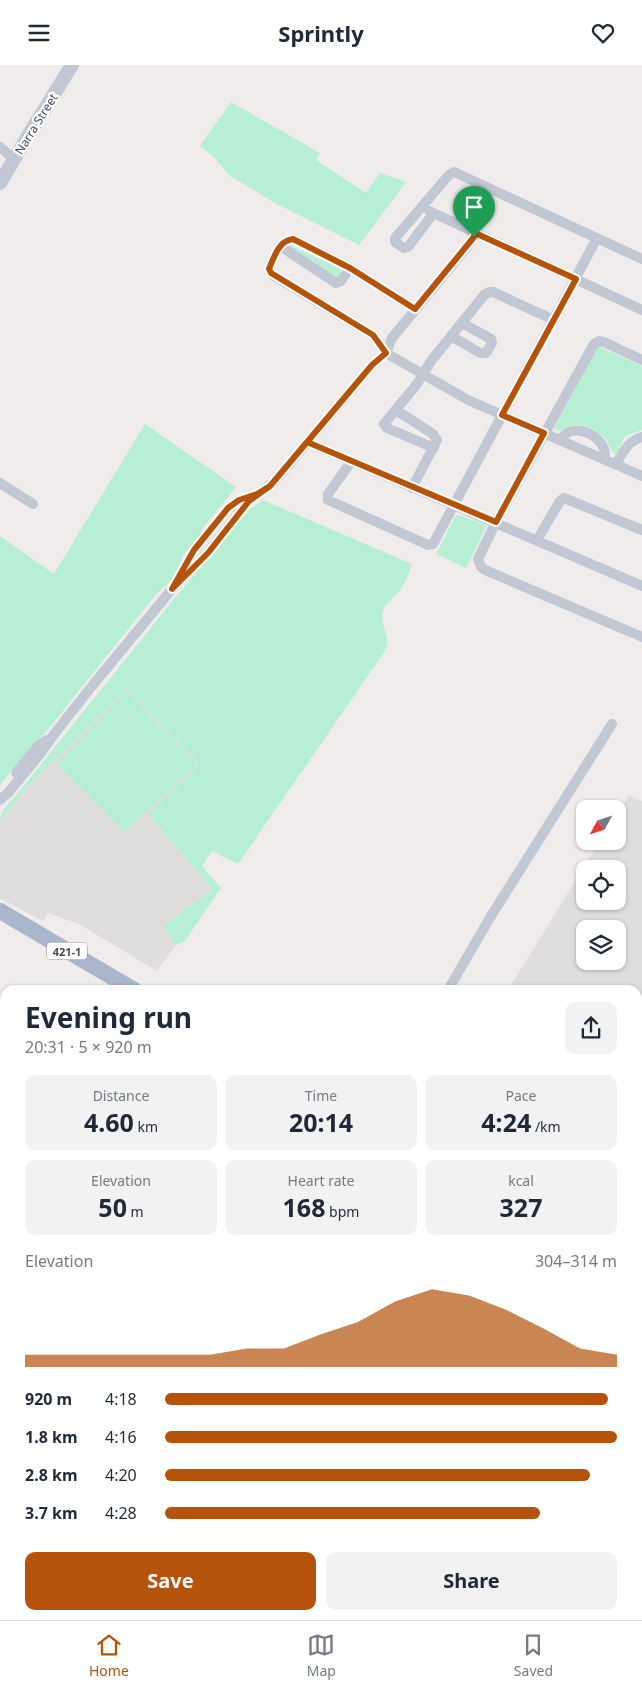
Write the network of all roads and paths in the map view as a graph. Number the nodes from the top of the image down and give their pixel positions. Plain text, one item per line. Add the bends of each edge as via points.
1 (72, 65) edge
2 (0, 147) edge
3 (14, 159) junction
4 (0, 183) edge
5 (423, 205) junction
6 (433, 214) junction
7 (475, 233) junction
8 (597, 238) junction
9 (280, 246) junction
10 (642, 259) edge
11 (350, 268) junction
12 (576, 279) junction
13 (415, 309) junction
14 (642, 310) edge
15 (554, 320) junction
16 (462, 323) junction
17 (451, 336) junction
18 (386, 353) junction
19 (642, 360) edge
20 (423, 373) junction
21 (396, 410) junction
22 (502, 415) junction
23 (544, 433) junction
24 (642, 437) edge
25 (560, 440) junction
26 (307, 442) junction
27 (434, 448) junction
28 (604, 459) junction
29 (351, 461) junction
30 (616, 464) junction
31 (642, 476) edge
32 (0, 483) edge
33 (412, 488) junction
34 (33, 504) dead end
35 (454, 506) junction
36 (496, 522) junction
37 (642, 530) edge
38 (537, 540) junction
39 (642, 586) edge
40 (642, 637) edge
41 (612, 724) dead end
42 (55, 733) junction
43 (0, 795) edge
44 (0, 800) edge
45 (0, 911) edge
46 (126, 985) edge
47 (451, 985) edge

1 - 3 street, Narra Street
2 - 3 street
3 - 4 street, Narra Street
5 - 6 street
5 - 6 street via 395,238 396,244 408,247
5 - 8 street via 454,172
6 - 7 street
7 - 12 street
7 - 13 street
8 - 10 street
8 - 12 street
9 - 11 street via 293,239
9 - 11 street via 336,283
9 - 18 street via 269,269 271,273 373,335
11 - 13 street
12 - 14 street
12 - 15 street
13 - 18 street via 392,338
15 - 16 street via 490,292
15 - 22 street
16 - 17 street
16 - 17 street via 491,339 486,353 480,353
17 - 20 street
18 - 20 street
18 - 26 street via 372,365
19 - 23 street via 604,342 596,342
20 - 21 street
20 - 22 street via 468,400
21 - 27 street via 435,436
21 - 27 street via 384,422 385,427
22 - 23 street
22 - 35 street
23 - 25 street
23 - 36 street
24 - 30 street via 629,444
25 - 28 street
25 - 28 street via 574,430 594,437 606,452
26 - 29 street
26 - 42 street via 275,481 242,508
27 - 33 street
28 - 30 street
29 - 33 street
29 - 35 street via 328,494 328,500 428,545 435,542
30 - 31 street
32 - 34 street
33 - 35 street
35 - 36 street
36 - 38 street
36 - 40 street via 478,559 481,567
37 - 38 street via 564,498
38 - 39 street
41 - 47 street
42 - 43 street via 38,746
42 - 44 street
45 - 46 main road, 421-1

